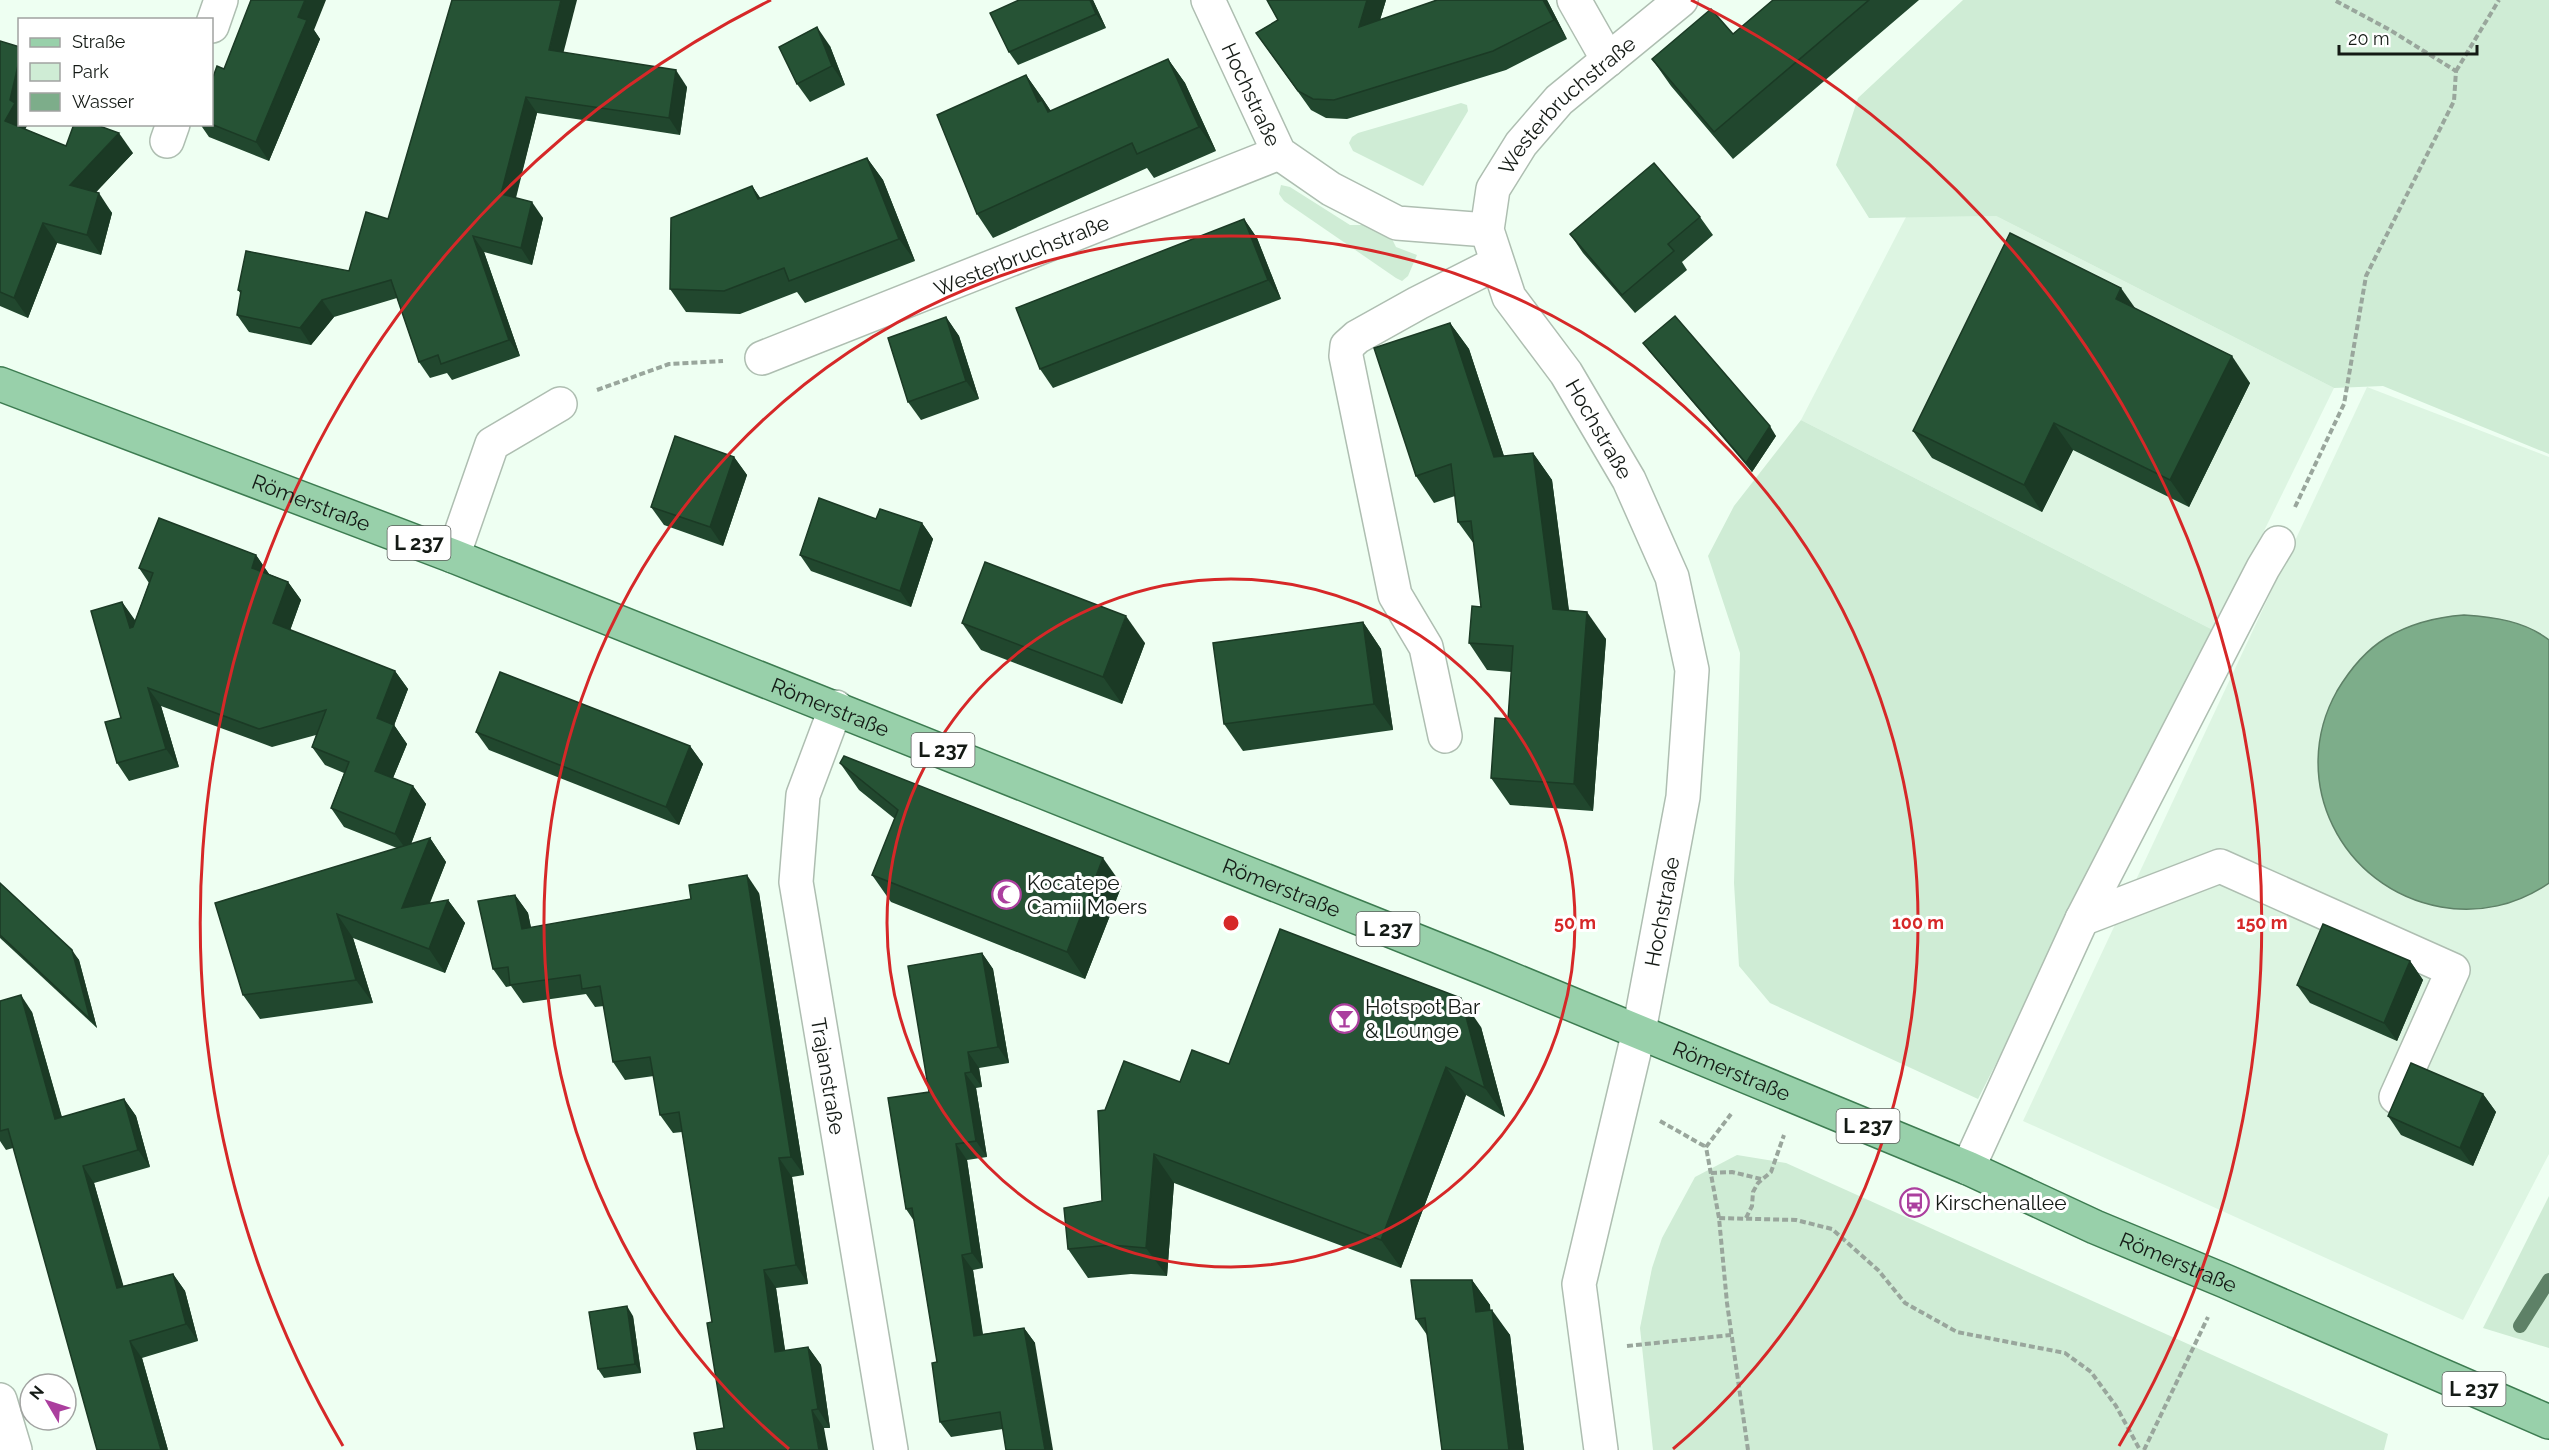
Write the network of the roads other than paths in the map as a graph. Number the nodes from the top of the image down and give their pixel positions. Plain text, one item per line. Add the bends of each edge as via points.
1 (221, 0) edge
2 (1208, 0) edge
3 (1574, 0) edge
4 (1681, 0) edge
5 (213, 23) edge
6 (1608, 60) junction
7 (1279, 153) junction
8 (1487, 230) junction
9 (1497, 263) junction
10 (762, 358) road end
11 (0, 384) edge
12 (560, 404) road end
13 (2278, 543) road end
14 (453, 556) junction
15 (836, 707) junction
16 (1445, 736) dead end
17 (2082, 919) junction
18 (1639, 1031) junction
19 (2396, 1097) edge
20 (1968, 1168) junction
21 (0, 1400) edge
22 (2549, 1422) edge
23 (15, 1450) edge
24 (891, 1450) edge
25 (1601, 1450) edge

1 - 5 street
2 - 7 street, Hochstraße
3 - 6 street
4 - 6 street, Westerbruchstraße
6 - 8 street, Westerbruchstraße via 1559,100 1521,144 1493,189
7 - 8 street, Hochstraße via 1331,189 1397,223
7 - 10 street, Westerbruchstraße
8 - 9 street, Hochstraße
9 - 16 street via 1347,345 1346,356 1395,595 1426,647
9 - 18 street, Hochstraße via 1509,297 1566,373 1629,480 1672,577 1692,670 1683,797
11 - 14 main road, Römerstraße / L 237
12 - 14 street via 492,444
13 - 17 street
14 - 15 main road, Römerstraße / L 237
15 - 18 main road, Römerstraße / L 237
15 - 24 street, Trajanstraße via 803,795 796,882
17 - 19 street via 2220,866 2454,970
17 - 20 street
18 - 20 main road, Römerstraße / L 237
18 - 25 street via 1579,1284
20 - 22 main road, Römerstraße / L 237 via 2095,1227
21 - 23 street

